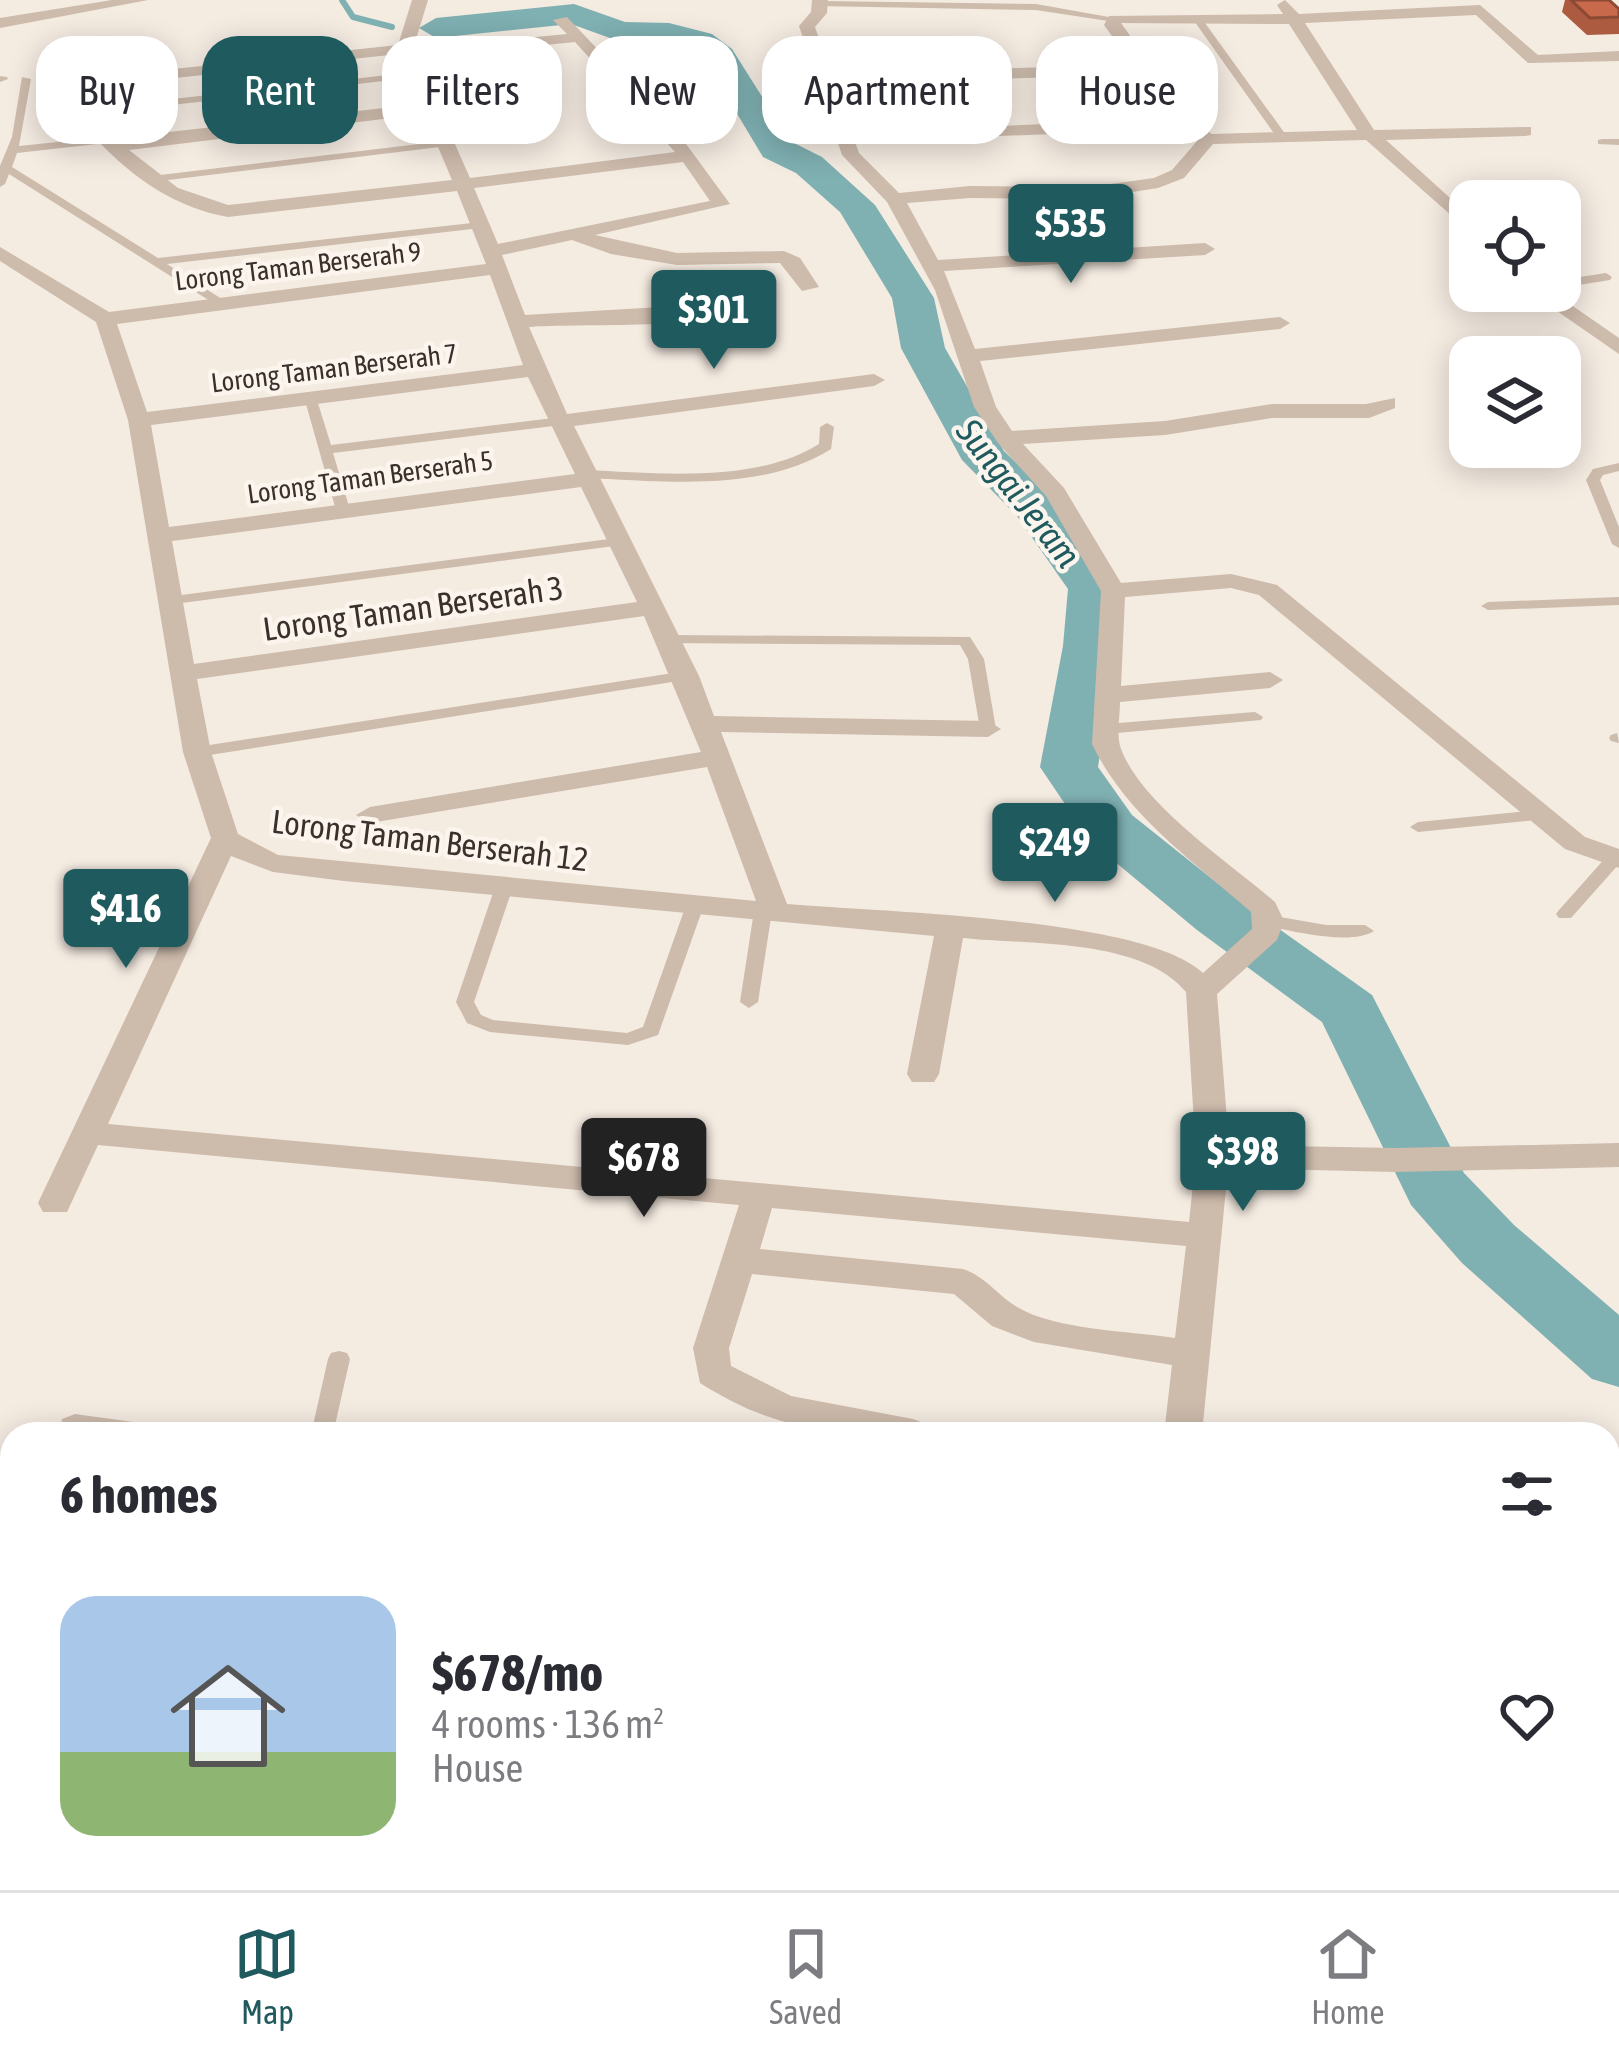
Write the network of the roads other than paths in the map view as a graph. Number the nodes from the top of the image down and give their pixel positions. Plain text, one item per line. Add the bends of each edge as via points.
1 (29, 0) edge
2 (140, 0) edge
3 (420, 0) edge
4 (1281, 0) edge
5 (820, 2) edge
6 (1197, 18) junction
7 (1294, 19) junction
8 (28, 20) junction
9 (562, 20) dead end
10 (1115, 20) junction
11 (0, 22) edge
12 (412, 36) edge
13 (810, 36) edge
14 (1120, 36) edge
15 (582, 37) junction
16 (562, 38) edge
17 (382, 49) edge
18 (382, 52) edge
19 (1619, 56) edge
20 (178, 73) edge
21 (26, 79) dead end
22 (178, 95) edge
23 (382, 113) edge
24 (1525, 131) dead end
25 (1368, 133) junction
26 (178, 136) edge
27 (1282, 137) junction
28 (1218, 139) edge
29 (1601, 142) dead end
30 (1619, 142) edge
31 (96, 144) edge
32 (111, 144) edge
33 (436, 144) edge
34 (444, 144) edge
35 (848, 144) edge
36 (1204, 144) edge
37 (10, 150) junction
38 (686, 156) junction
39 (5, 167) junction
40 (152, 179) junction
41 (0, 184) edge
42 (461, 184) junction
43 (895, 199) junction
44 (1449, 207) edge
45 (481, 225) junction
46 (575, 235) junction
47 (1205, 249) dead end
48 (4, 257) edge
49 (495, 260) junction
50 (160, 262) junction
51 (932, 266) junction
52 (1606, 278) dead end
53 (1581, 281) edge
54 (808, 287) dead end
55 (222, 303) junction
56 (745, 308) dead end
57 (1568, 312) edge
58 (105, 319) junction
59 (516, 322) junction
60 (1280, 323) dead end
61 (1619, 348) edge
62 (964, 356) junction
63 (536, 370) junction
64 (874, 380) dead end
65 (310, 397) junction
66 (1388, 403) dead end
67 (139, 420) junction
68 (562, 421) junction
69 (826, 427) dead end
70 (1006, 439) junction
71 (326, 450) junction
72 (1619, 467) edge
73 (586, 477) junction
74 (344, 510) junction
75 (160, 536) junction
76 (617, 542) junction
77 (1619, 544) edge
78 (1113, 591) junction
79 (173, 599) junction
80 (1619, 601) edge
81 (1488, 606) dead end
82 (650, 608) junction
83 (668, 640) junction
84 (185, 673) junction
85 (686, 676) junction
86 (1270, 680) dead end
87 (1110, 694) junction
88 (1255, 717) dead end
89 (707, 724) junction
90 (988, 729) joint
91 (1106, 729) junction
92 (197, 752) junction
93 (720, 757) junction
94 (370, 815) dead end
95 (1539, 815) junction
96 (1418, 826) dead end
97 (225, 838) junction
98 (1617, 859) edge
99 (504, 887) junction
100 (695, 905) junction
101 (769, 912) junction
102 (1565, 914) dead end
103 (950, 930) junction
104 (1365, 931) dead end
105 (1259, 935) junction
106 (1201, 991) junction
107 (749, 1002) dead end
108 (923, 1074) dead end
109 (87, 1132) junction
110 (1619, 1155) edge
111 (1213, 1156) junction
112 (759, 1196) junction
113 (55, 1203) dead end
114 (1207, 1236) junction
115 (741, 1260) junction
116 (1192, 1354) junction
117 (339, 1359) dead end
118 (325, 1422) edge
119 (842, 1422) edge
120 (1184, 1422) edge

1 - 8 street
2 - 8 street
3 - 12 street
4 - 7 street
5 - 10 lane via 1036,7
5 - 13 street
6 - 7 street
6 - 10 street
6 - 27 lane
7 - 19 street via 1480,10 1534,60
7 - 25 street
8 - 11 street
9 - 15 street
10 - 14 street
15 - 16 street
15 - 38 street
17 - 20 street
18 - 22 lane
21 - 37 lane
23 - 26 street
24 - 25 street
25 - 27 street
25 - 44 street
27 - 28 street
29 - 30 lane
31 - 37 lane
32 - 40 street
33 - 40 lane
34 - 42 street
35 - 43 street
36 - 43 street via 1178,174 1158,183
37 - 39 lane
38 - 42 street
38 - 46 street, Lorong Taman Berserah 9 via 721,204
39 - 41 lane
39 - 50 lane
40 - 42 street via 197,208 231,212
42 - 45 street
43 - 51 street
45 - 49 street
45 - 50 lane
46 - 49 street, Lorong Taman Berserah 9
46 - 54 street via 677,259 784,257
47 - 51 street
48 - 58 street
49 - 55 street, Lorong Taman Berserah 9
49 - 59 street
50 - 55 lane
51 - 62 street
52 - 53 lane
55 - 58 street, Lorong Taman Berserah 9
56 - 59 street
57 - 61 street
58 - 67 street, Lorong Taman Berserah 12
59 - 63 street
60 - 62 street
62 - 70 street
63 - 65 street, Lorong Taman Berserah 7
63 - 68 street
64 - 68 street
65 - 67 street, Lorong Taman Berserah 7
65 - 71 lane
66 - 70 street via 1359,412 1272,411
67 - 75 street, Lorong Taman Berserah 12
68 - 71 lane
68 - 73 street
69 - 73 lane via 826,446 791,464
70 - 78 street via 1055,493
71 - 74 lane
72 - 77 lane via 1593,480
73 - 74 street, Lorong Taman Berserah 5
73 - 76 street
74 - 75 street, Lorong Taman Berserah 5
75 - 79 street, Lorong Taman Berserah 12
76 - 79 lane
76 - 82 street
78 - 87 street
78 - 95 street via 1231,580 1268,590
79 - 84 street, Lorong Taman Berserah 12
80 - 81 lane
82 - 83 street
82 - 84 street, Lorong Taman Berserah 3
83 - 85 street
83 - 90 lane via 965,640
84 - 92 street, Lorong Taman Berserah 12
85 - 89 street
85 - 92 lane
86 - 87 street
87 - 91 street
88 - 91 lane
89 - 90 street
89 - 93 street
91 - 105 street via 1115,764 1148,807 1253,895
92 - 97 street, Lorong Taman Berserah 12
93 - 94 street
93 - 101 street
95 - 96 lane
95 - 98 street via 1575,843
97 - 99 street, Lorong Taman Berserah 12 via 273,863
97 - 109 street
98 - 102 lane
99 - 100 street, Lorong Taman Berserah 12
99 - 100 lane via 465,1002 474,1018 513,1029 628,1039 651,1031
100 - 101 street, Lorong Taman Berserah 12
101 - 103 street, Lorong Taman Berserah 12
101 - 107 lane
103 - 106 street, Lorong Taman Berserah 12 via 1150,951 1185,969
103 - 108 street
104 - 105 lane
105 - 106 street
106 - 111 street
109 - 112 street
109 - 113 street
110 - 111 street
111 - 114 street
112 - 114 street
112 - 115 street
114 - 116 street
115 - 116 street via 963,1282 1005,1317 1047,1332
115 - 119 street via 711,1348 712,1372 788,1413
116 - 120 street
117 - 118 lane

